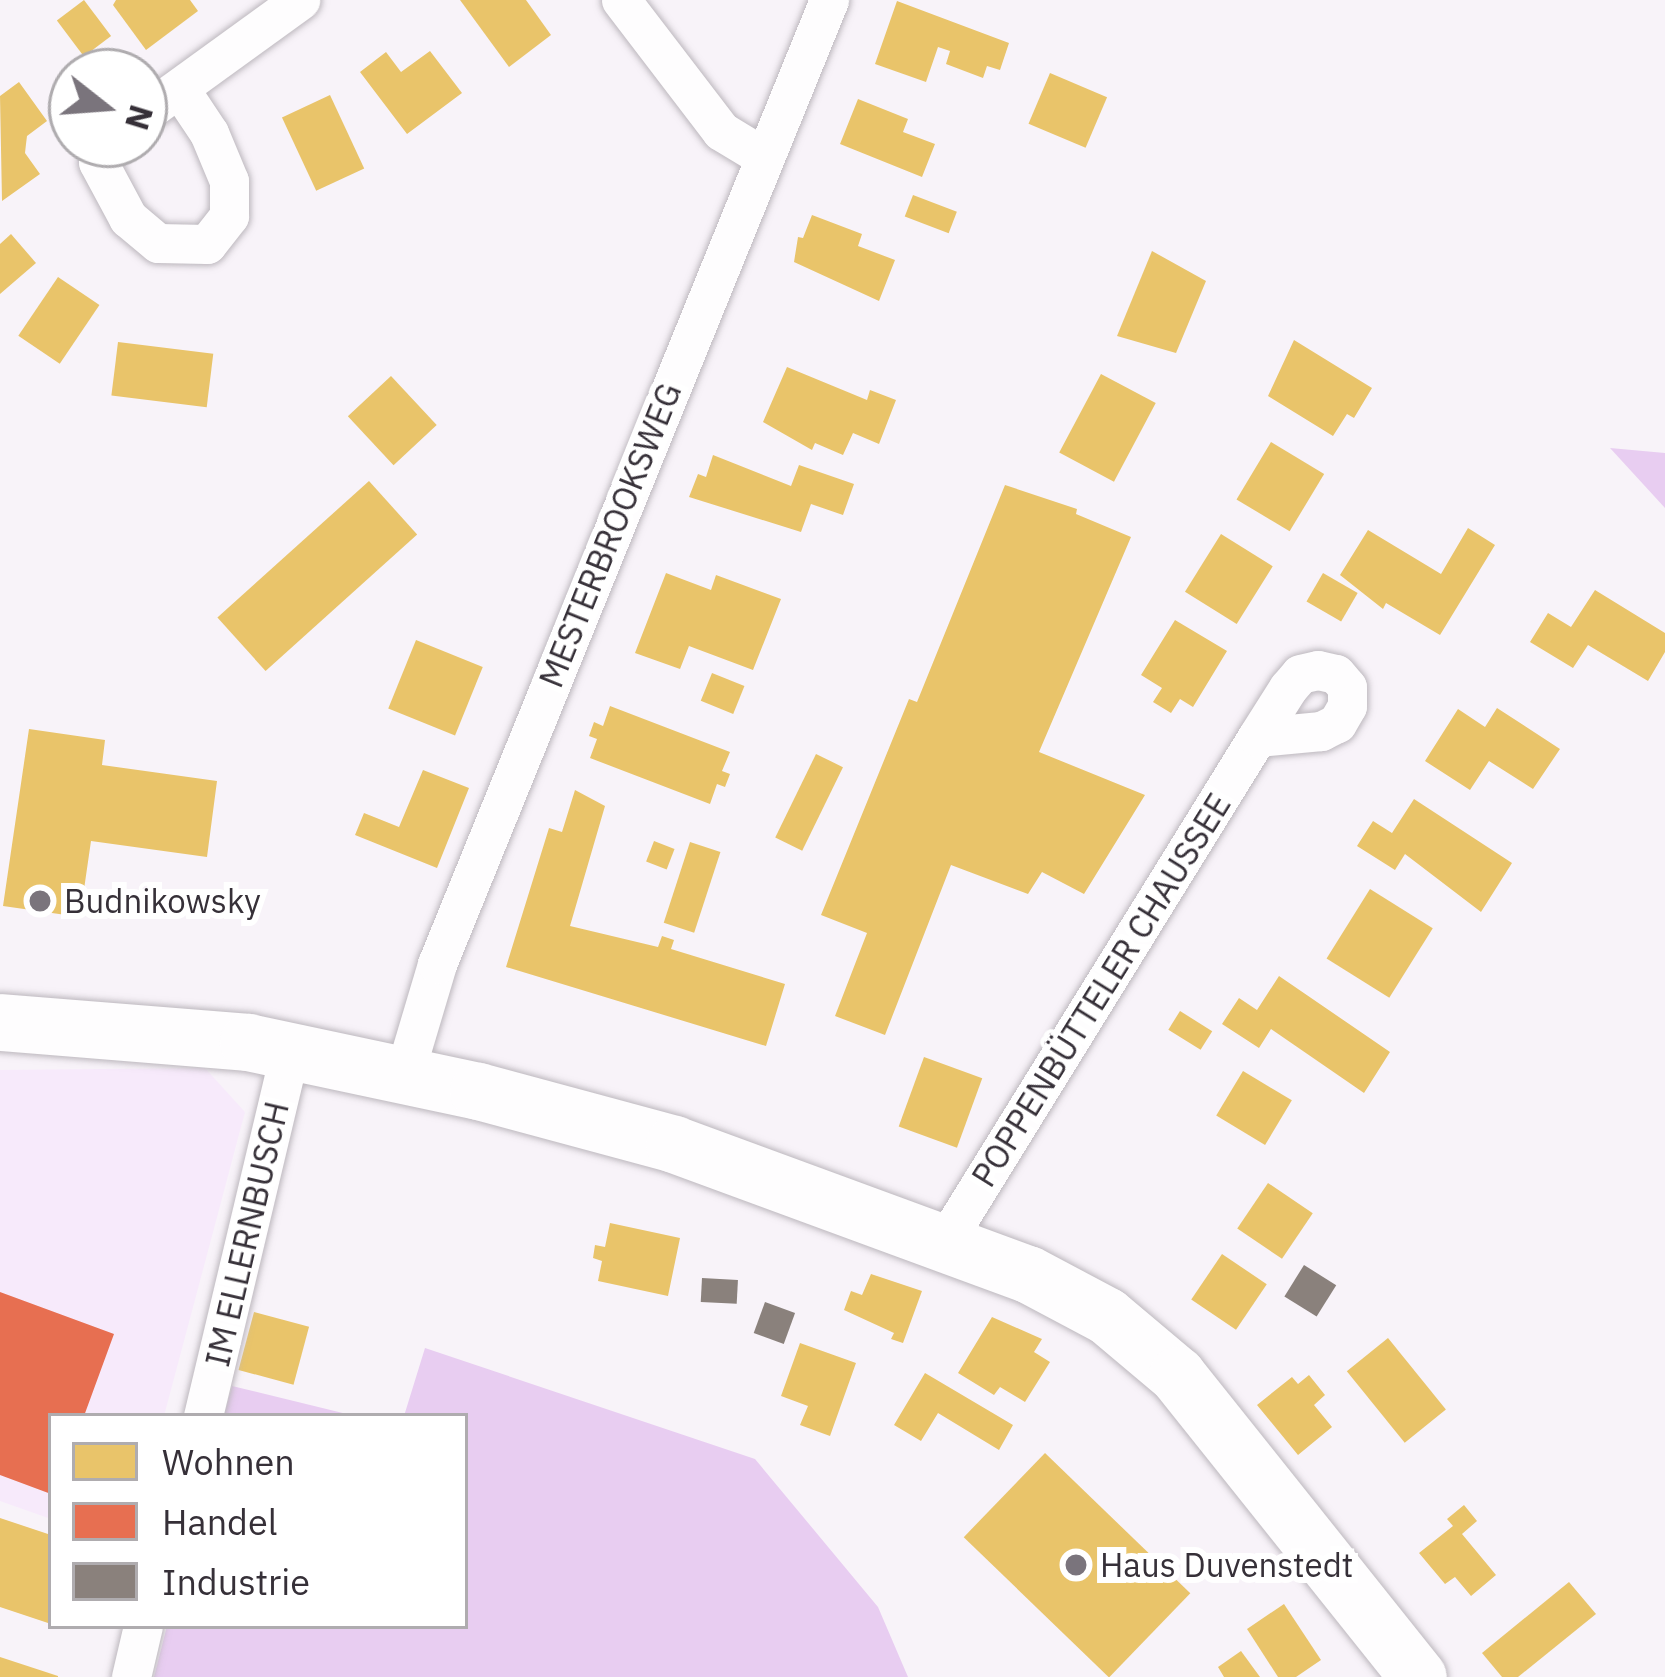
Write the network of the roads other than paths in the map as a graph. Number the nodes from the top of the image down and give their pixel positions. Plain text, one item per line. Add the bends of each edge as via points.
1 (300, 0) edge
2 (621, 0) edge
3 (829, 0) edge
4 (182, 91) junction
5 (168, 99) edge
6 (764, 157) junction
7 (101, 168) edge
8 (1257, 737) dead end
9 (0, 1022) edge
10 (290, 1051) junction
11 (404, 1075) junction
12 (944, 1243) junction
13 (203, 1413) edge
14 (142, 1629) edge
15 (130, 1677) edge
16 (1418, 1677) edge

1 - 4 street
2 - 6 street via 721,131
3 - 6 street, MESTERBROOKSWEG
4 - 5 street
4 - 7 street via 229,181 229,216 207,244 158,243 128,218
6 - 11 street, MESTERBROOKSWEG via 437,964
8 - 12 street, POPPENBÜTTELER CHAUSSEE
9 - 10 main road via 172,1033
10 - 11 main road
10 - 13 street, IM ELLERNBUSCH
11 - 12 main road via 674,1144
12 - 16 main road via 1068,1294 1144,1343
14 - 15 street

